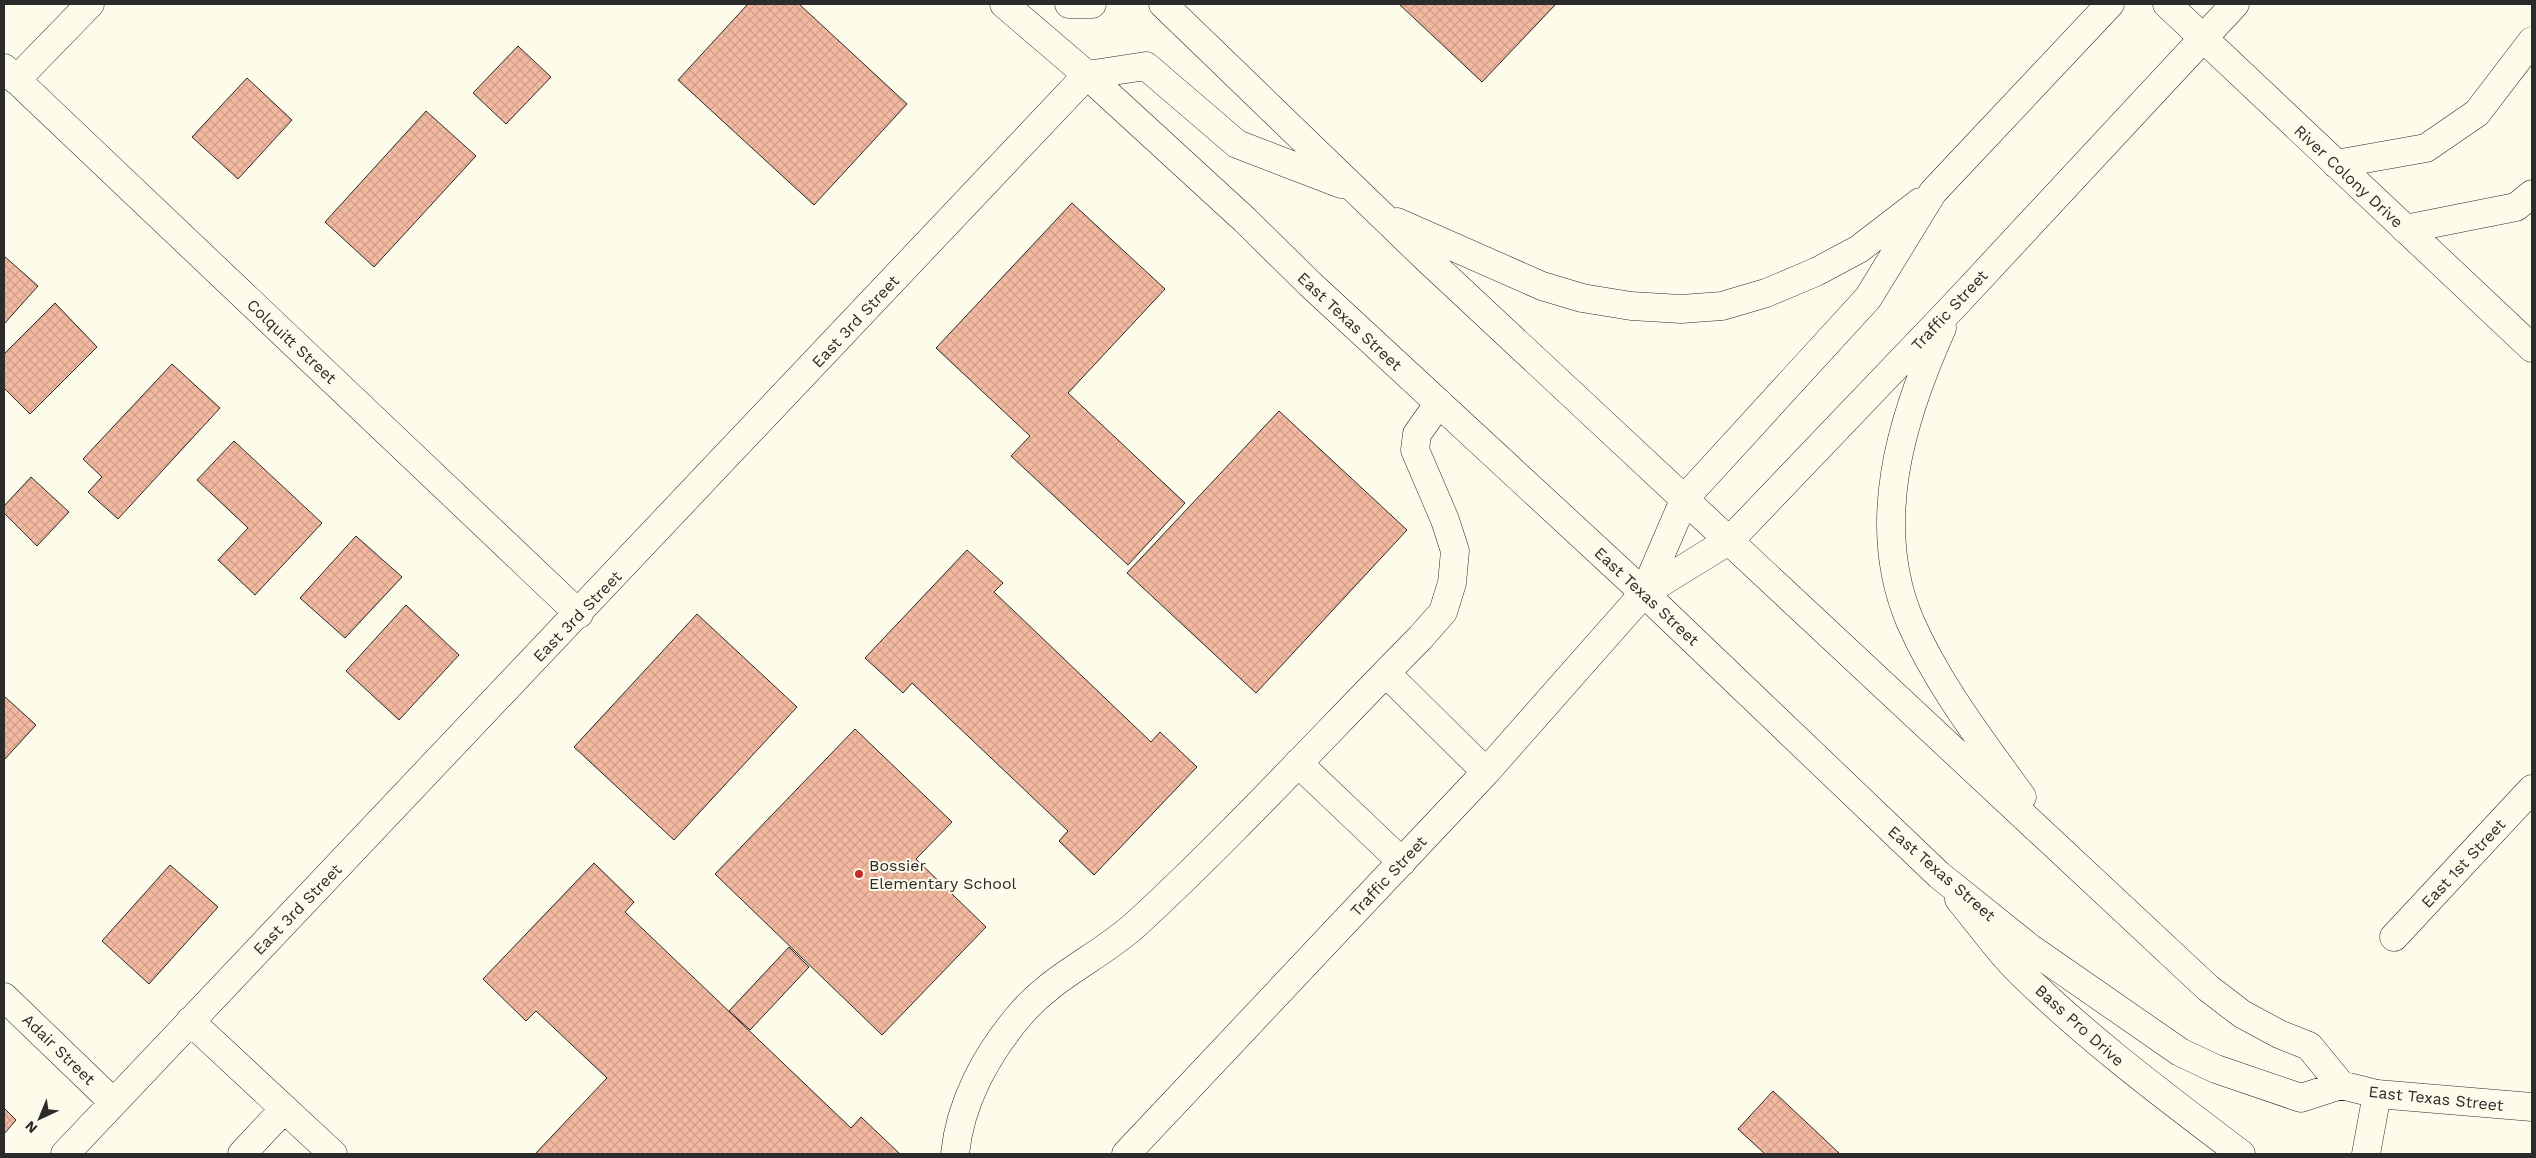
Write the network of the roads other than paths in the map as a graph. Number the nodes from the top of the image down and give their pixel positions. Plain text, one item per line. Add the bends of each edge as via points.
1 (90, 4) edge
2 (1004, 4) edge
3 (1069, 4) edge
4 (1092, 4) edge
5 (1163, 4) edge
6 (2110, 4) edge
7 (2167, 4) edge
8 (2235, 4) edge
9 (2203, 38) junction
10 (2532, 41) edge
11 (10, 74) edge
12 (1087, 75) junction
13 (2336, 164) junction
14 (1353, 189) junction
15 (1933, 192) junction
16 (2532, 194) edge
17 (1381, 215) junction
18 (2405, 228) junction
19 (1951, 309) junction
20 (2532, 348) edge
21 (1439, 403) junction
22 (1685, 498) junction
23 (1730, 540) junction
24 (1644, 593) junction
25 (579, 614) junction
26 (1386, 672) junction
27 (1298, 763) junction
28 (1486, 772) junction
29 (2532, 789) edge
30 (2059, 848) junction
31 (1402, 862) junction
32 (1939, 875) junction
33 (2394, 937) dead end
34 (4, 997) edge
35 (190, 1021) junction
36 (2341, 1085) junction
37 (2377, 1094) junction
38 (113, 1102) junction
39 (2532, 1107) edge
40 (284, 1109) junction
41 (1138, 1150) edge
42 (65, 1154) edge
43 (242, 1154) edge
44 (333, 1154) edge
45 (955, 1154) edge
46 (2240, 1154) edge
47 (2366, 1154) edge

1 - 11 main road
2 - 12 main road, East Texas Street
3 - 4 main road
5 - 14 main road
6 - 15 main road, Traffic Street
7 - 9 main road, River Colony Drive
8 - 9 main road, Traffic Street
9 - 13 main road, River Colony Drive
9 - 19 main road, Traffic Street
10 - 13 main road via 2476,113 2426,148
11 - 25 main road, Colquitt Street
12 - 14 main road via 1146,66 1237,144
12 - 21 main road, East Texas Street
12 - 25 main road, East 3rd Street
13 - 18 main road, River Colony Drive
14 - 17 main road
15 - 17 main road via 1859,249 1816,272 1766,293 1722,306 1680,309 1592,300 1542,286
15 - 22 main road, Traffic Street via 1868,298
16 - 18 main road via 2516,207
17 - 22 main road
18 - 20 main road, River Colony Drive
19 - 23 main road, Traffic Street
19 - 30 main road via 1919,380 1902,432 1892,489 1896,576 1910,620 1929,660 1958,708
21 - 24 main road, East Texas Street
21 - 26 main road via 1417,434 1415,450 1455,551 1452,583 1443,612
22 - 23 main road
22 - 24 main road, Traffic Street
23 - 24 main road, Traffic Street
23 - 30 main road
24 - 28 main road, Traffic Street
24 - 32 main road, East Texas Street
25 - 35 main road, East 3rd Street
26 - 27 main road
26 - 28 main road
27 - 31 main road
27 - 45 main road via 1133,927 1047,988 1019,1016 968,1097
28 - 31 main road, Traffic Street
29 - 33 main road, East 1st Street
30 - 36 main road via 2208,988 2242,1014 2309,1046
31 - 41 main road, Traffic Street
32 - 36 main road, East Texas Street via 2030,948 2180,1052 2216,1069 2301,1098
32 - 46 main road, Bass Pro Drive via 2014,966 2123,1063
34 - 38 main road, Adair Street
35 - 38 main road, East 3rd Street
35 - 40 main road
36 - 37 main road, East Texas Street
37 - 39 main road, East Texas Street
37 - 47 main road
38 - 42 main road, East 3rd Street
40 - 43 main road
40 - 44 main road

